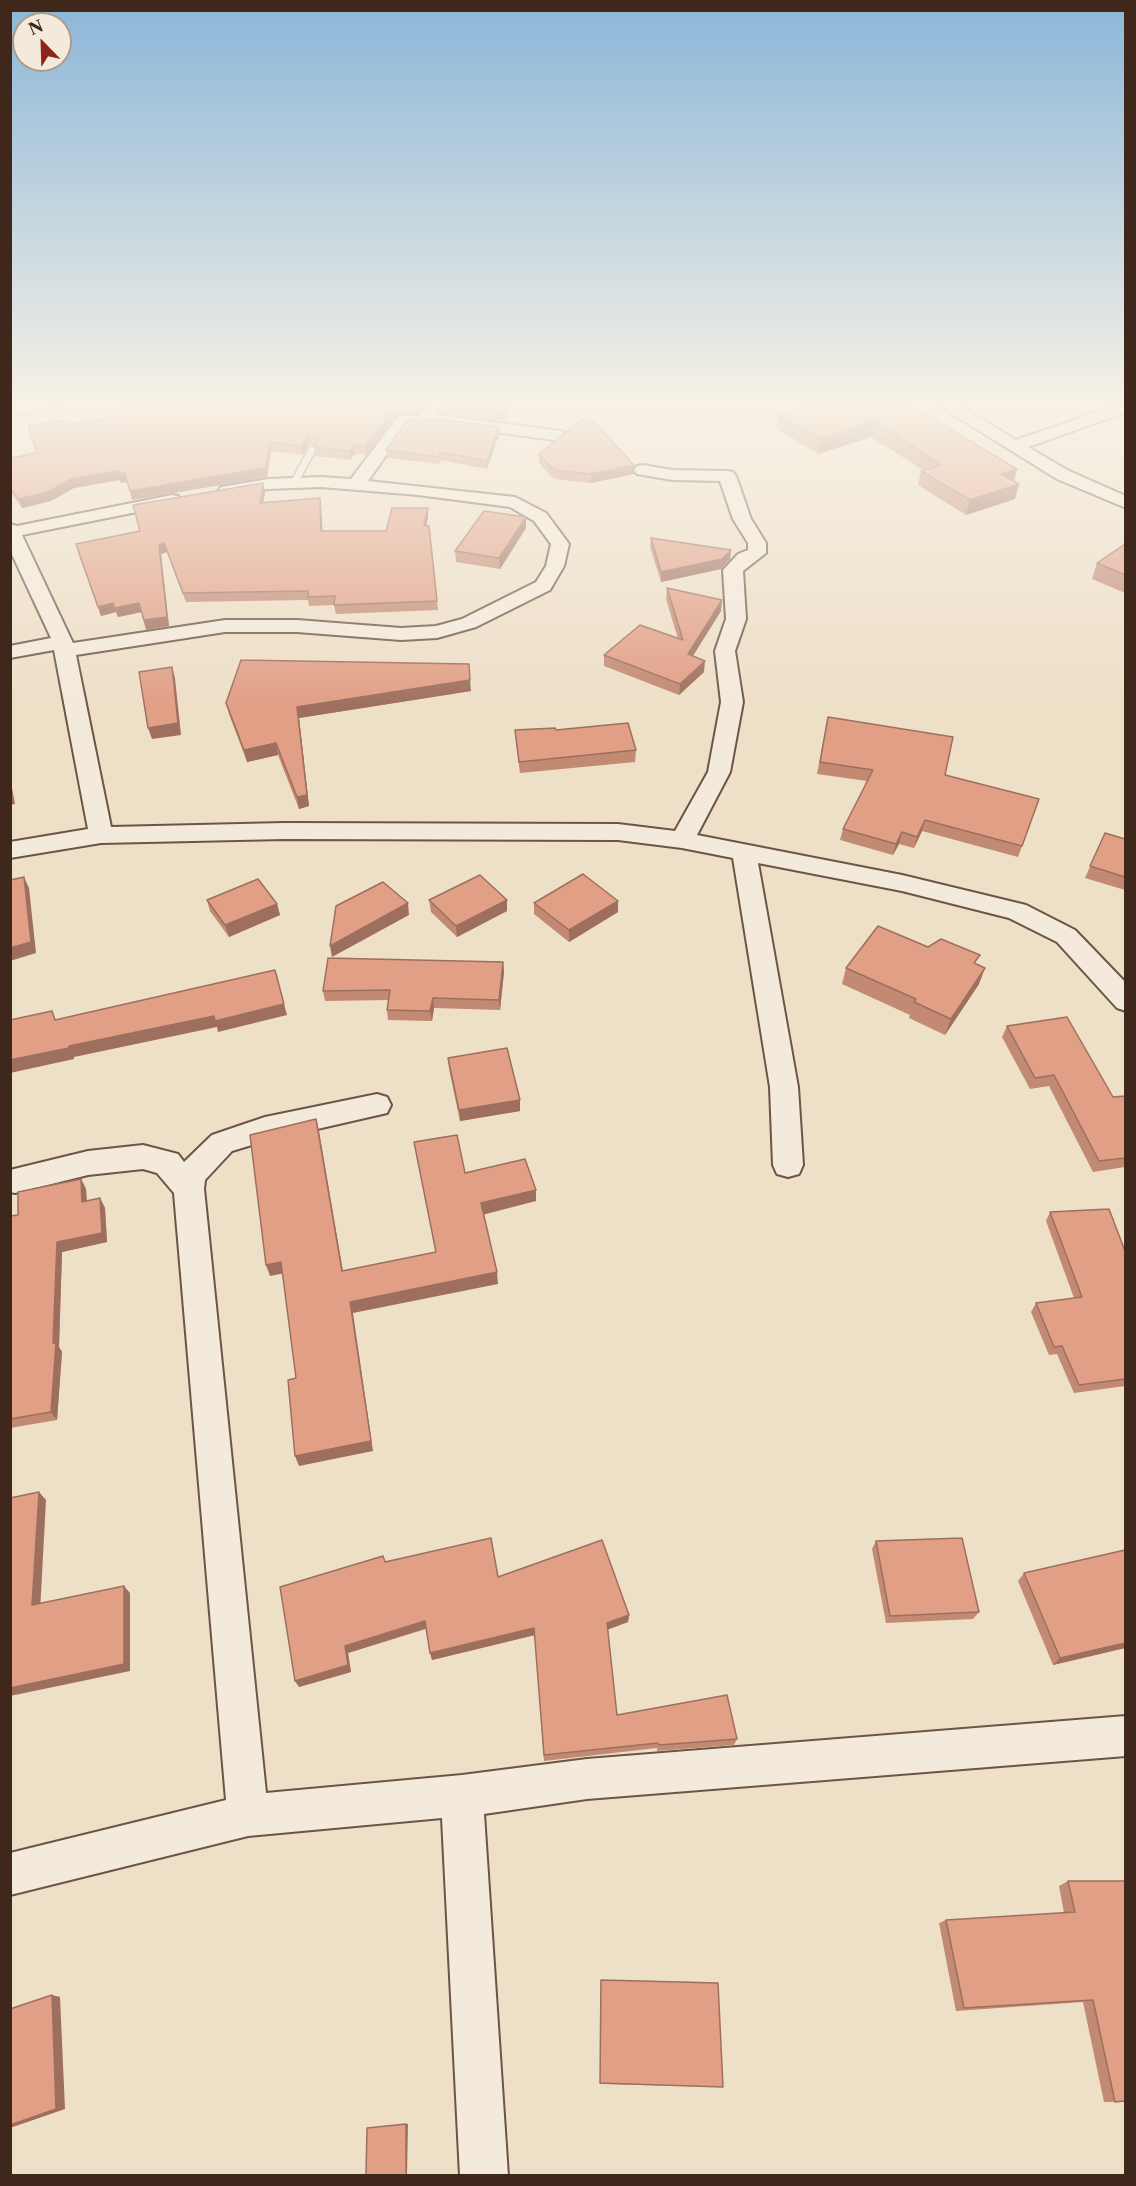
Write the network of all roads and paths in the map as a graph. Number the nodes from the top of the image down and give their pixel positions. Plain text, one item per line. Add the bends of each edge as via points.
1 (150, 504) edge
2 (518, 504) edge
3 (737, 504) edge
4 (11, 530) edge
5 (64, 646) junction
6 (10, 652) edge
7 (101, 835) junction
8 (682, 840) junction
9 (10, 850) edge
10 (744, 851) junction
11 (1125, 1001) edge
12 (376, 1105) dead end
13 (788, 1165) dead end
14 (15, 1181) dead end
15 (189, 1189) junction
16 (1125, 1736) edge
17 (462, 1796) junction
18 (248, 1815) junction
19 (10, 1874) edge
20 (484, 2175) edge

1 - 4 street
2 - 5 street via 540,518 560,544 555,566 543,586 469,623 437,632 400,634 297,626 225,626
3 - 8 street via 757,543 757,553 733,570 736,619 725,651 732,702 719,772
4 - 5 street
5 - 6 street
5 - 7 street
7 - 8 street via 606,832
7 - 9 street
8 - 10 street
10 - 11 street via 1017,911 1066,936
10 - 13 street via 784,1088
12 - 15 street via 265,1129 222,1143 190,1175
14 - 15 street via 88,1163 143,1157 167,1163
15 - 18 street
16 - 17 street via 588,1779
17 - 18 street
17 - 20 street
18 - 19 street

